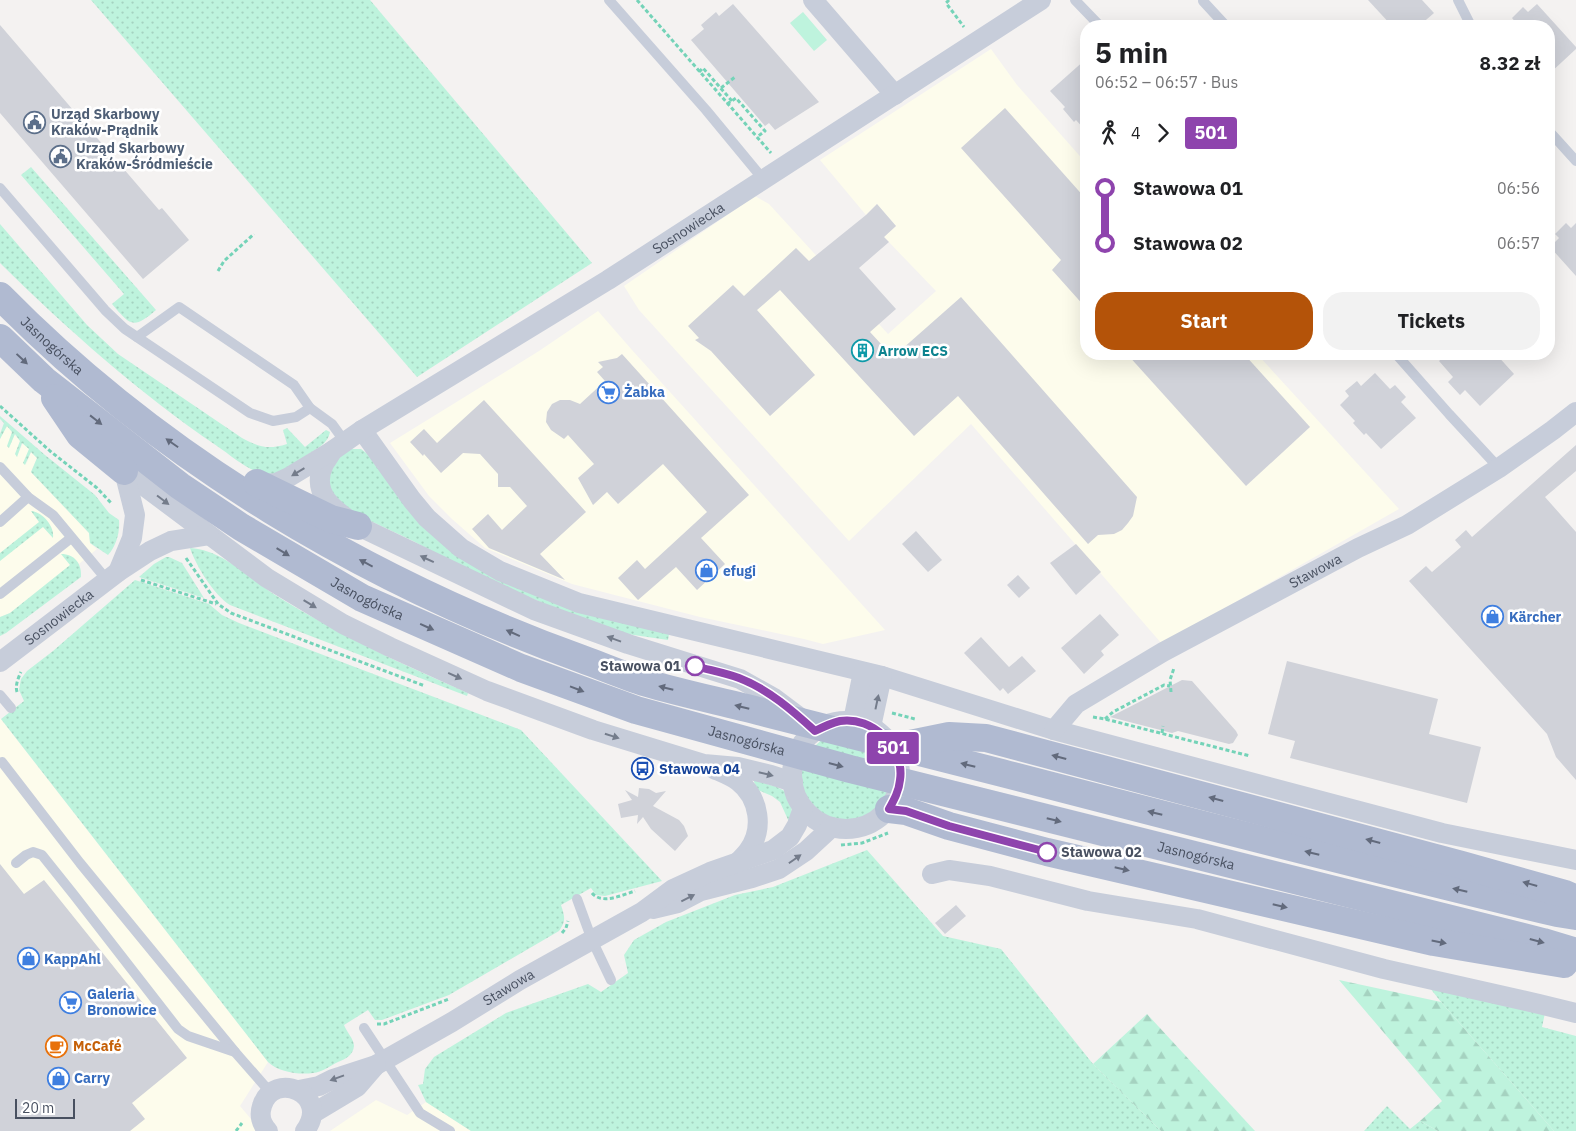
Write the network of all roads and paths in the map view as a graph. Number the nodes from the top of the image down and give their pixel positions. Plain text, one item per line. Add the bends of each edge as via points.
1 (609, 0) edge
2 (637, 0) edge
3 (813, 0) edge
4 (949, 0) edge
5 (1041, 0) edge
6 (1075, 0) edge
7 (1458, 0) edge
8 (1203, 1) edge
9 (1094, 20) edge
10 (1220, 20) edge
11 (1468, 20) edge
12 (968, 32) dead end
13 (699, 72) junction
14 (735, 77) dead end
15 (721, 88) junction
16 (895, 95) junction
17 (732, 101) junction
18 (727, 104) junction
19 (757, 137) junction
20 (1555, 138) edge
21 (773, 156) dead end
22 (1576, 161) edge
23 (763, 179) junction
24 (0, 188) edge
25 (254, 234) dead end
26 (218, 270) dead end
27 (0, 296) edge
28 (137, 337) junction
29 (0, 338) edge
30 (1401, 360) edge
31 (44, 380) junction
32 (0, 406) edge
33 (310, 408) junction
34 (1576, 412) edge
35 (362, 430) junction
36 (339, 447) junction
37 (0, 467) edge
38 (1498, 468) junction
39 (212, 470) junction
40 (124, 471) junction
41 (261, 484) junction
42 (28, 498) junction
43 (116, 507) dead end
44 (0, 522) edge
45 (358, 526) junction
46 (210, 535) junction
47 (71, 538) junction
48 (184, 555) dead end
49 (120, 577) junction
50 (0, 594) edge
51 (218, 604) junction
52 (0, 662) edge
53 (873, 674) junction
54 (1170, 680) dead end
55 (1170, 686) junction
56 (430, 689) dead end
57 (1171, 692) dead end
58 (0, 695) edge
59 (11, 708) dead end
60 (889, 712) dead end
61 (1090, 717) dead end
62 (1105, 719) junction
63 (924, 721) dead end
64 (862, 724) junction
65 (1163, 726) dead end
66 (1054, 730) junction
67 (815, 731) junction
68 (1162, 733) junction
69 (893, 747) junction
70 (1250, 756) dead end
71 (2, 762) dead end
72 (704, 764) junction
73 (793, 782) junction
74 (803, 808) junction
75 (891, 820) junction
76 (833, 837) junction
77 (1576, 860) edge
78 (16, 863) dead end
79 (737, 863) junction
80 (932, 874) dead end
81 (576, 899) dead end
82 (1576, 899) edge
83 (642, 912) junction
84 (568, 913) dead end
85 (1576, 916) edge
86 (562, 933) dead end
87 (592, 940) junction
88 (1576, 952) edge
89 (1576, 965) edge
90 (611, 980) dead end
91 (450, 998) dead end
92 (1576, 1013) edge
93 (374, 1022) dead end
94 (364, 1028) dead end
95 (235, 1052) junction
96 (380, 1063) junction
97 (298, 1090) junction
98 (270, 1092) junction
99 (308, 1122) edge
100 (260, 1128) edge
101 (450, 1131) edge

1 - 23 lane
2 - 13 path
3 - 16 street
4 - 12 path via 946,2
5 - 16 street, Sosnowiecka
6 - 9 lane
7 - 11 lane
8 - 10 lane
13 - 15 path via 703,68
13 - 18 path
14 - 15 path
15 - 17 path
16 - 23 street, Sosnowiecka
17 - 18 path
17 - 19 path via 736,98 765,131
18 - 19 path
19 - 21 path
20 - 22 lane
23 - 35 street, Sosnowiecka via 608,280
24 - 28 lane via 105,310
25 - 26 path
39 -> 27 main road, Jasnogórska via 159,434 86,377
28 - 33 lane via 250,413 273,421 296,417
28 - 33 lane via 179,307 294,385
29 -> 31 main road, Jasnogórska
30 - 38 lane
31 - 40 main road via 80,435
31 -> 88 main road, Jasnogórska via 180,486 241,527 362,598 521,668 636,710 850,769
32 - 43 path
33 - 36 lane via 332,424
34 - 38 street, Stawowa
35 - 36 street, Sosnowiecka
35 - 53 street via 427,518 461,548 500,572 580,603
36 -> 41 street, Sosnowiecka via 290,477 276,483
36 - 45 street, Sosnowiecka via 324,465 320,486 334,510
37 - 42 lane
38 - 66 street, Stawowa via 1407,525 1163,652 1076,704
39 - 41 main road
85 -> 39 main road, Jasnogórska via 1376,870 647,683 524,638 417,590 319,538
40 -> 46 street, Jasnogórska
40 - 49 street via 135,515
41 - 45 main road via 331,519
42 - 44 lane
42 - 47 lane via 53,516
67 -> 45 street via 774,698 740,679 534,610
46 - 49 street, Sosnowiecka via 171,541 150,551
46 -> 72 street, Jasnogórska via 267,578 343,624 390,647 516,702 610,736
47 - 49 lane
47 - 50 lane
48 - 51 path
49 - 51 path
49 - 52 street, Sosnowiecka
51 - 56 path via 232,613
53 - 64 street
53 - 66 street
54 - 55 path
55 - 57 path
55 - 62 path via 1164,685
58 - 59 lane
60 - 63 path
61 - 62 path
62 - 68 path
64 - 67 street via 841,721
64 - 69 street
65 - 68 path
66 - 77 street via 1442,833
67 - 73 street via 797,754
68 - 70 path
69 - 75 street via 900,779
82 -> 69 main road via 1462,865 986,738 948,736
71 - 95 lane
72 -> 73 street, Jasnogórska via 738,767
72 - 79 street via 738,781 749,792 756,808 758,826 753,842
73 - 74 street
74 - 76 street
74 - 79 street, Stawowa via 790,837 773,850
75 - 76 street via 848,829
75 - 76 path via 883,834 862,842
75 -> 89 main road via 906,811 1047,852 1434,942
83 -> 76 street, Stawowa via 779,869
78 - 95 lane via 34,852 42,855 178,1029 188,1036
79 - 83 street, Stawowa via 673,889
80 - 92 street via 949,870 990,876 1088,901 1197,919 1384,970
81 - 87 lane
83 - 87 street, Stawowa
84 - 86 path via 568,922
87 - 90 lane
87 - 96 street, Stawowa
91 - 93 path via 384,1024
94 - 96 lane
95 - 98 lane
96 -> 97 street, Stawowa via 319,1086
96 - 99 street, Stawowa via 357,1087
96 - 101 lane via 420,1113
97 - 98 street, Stawowa via 290,1087
97 - 99 street, Stawowa via 311,1104
98 - 100 street via 260,1111

